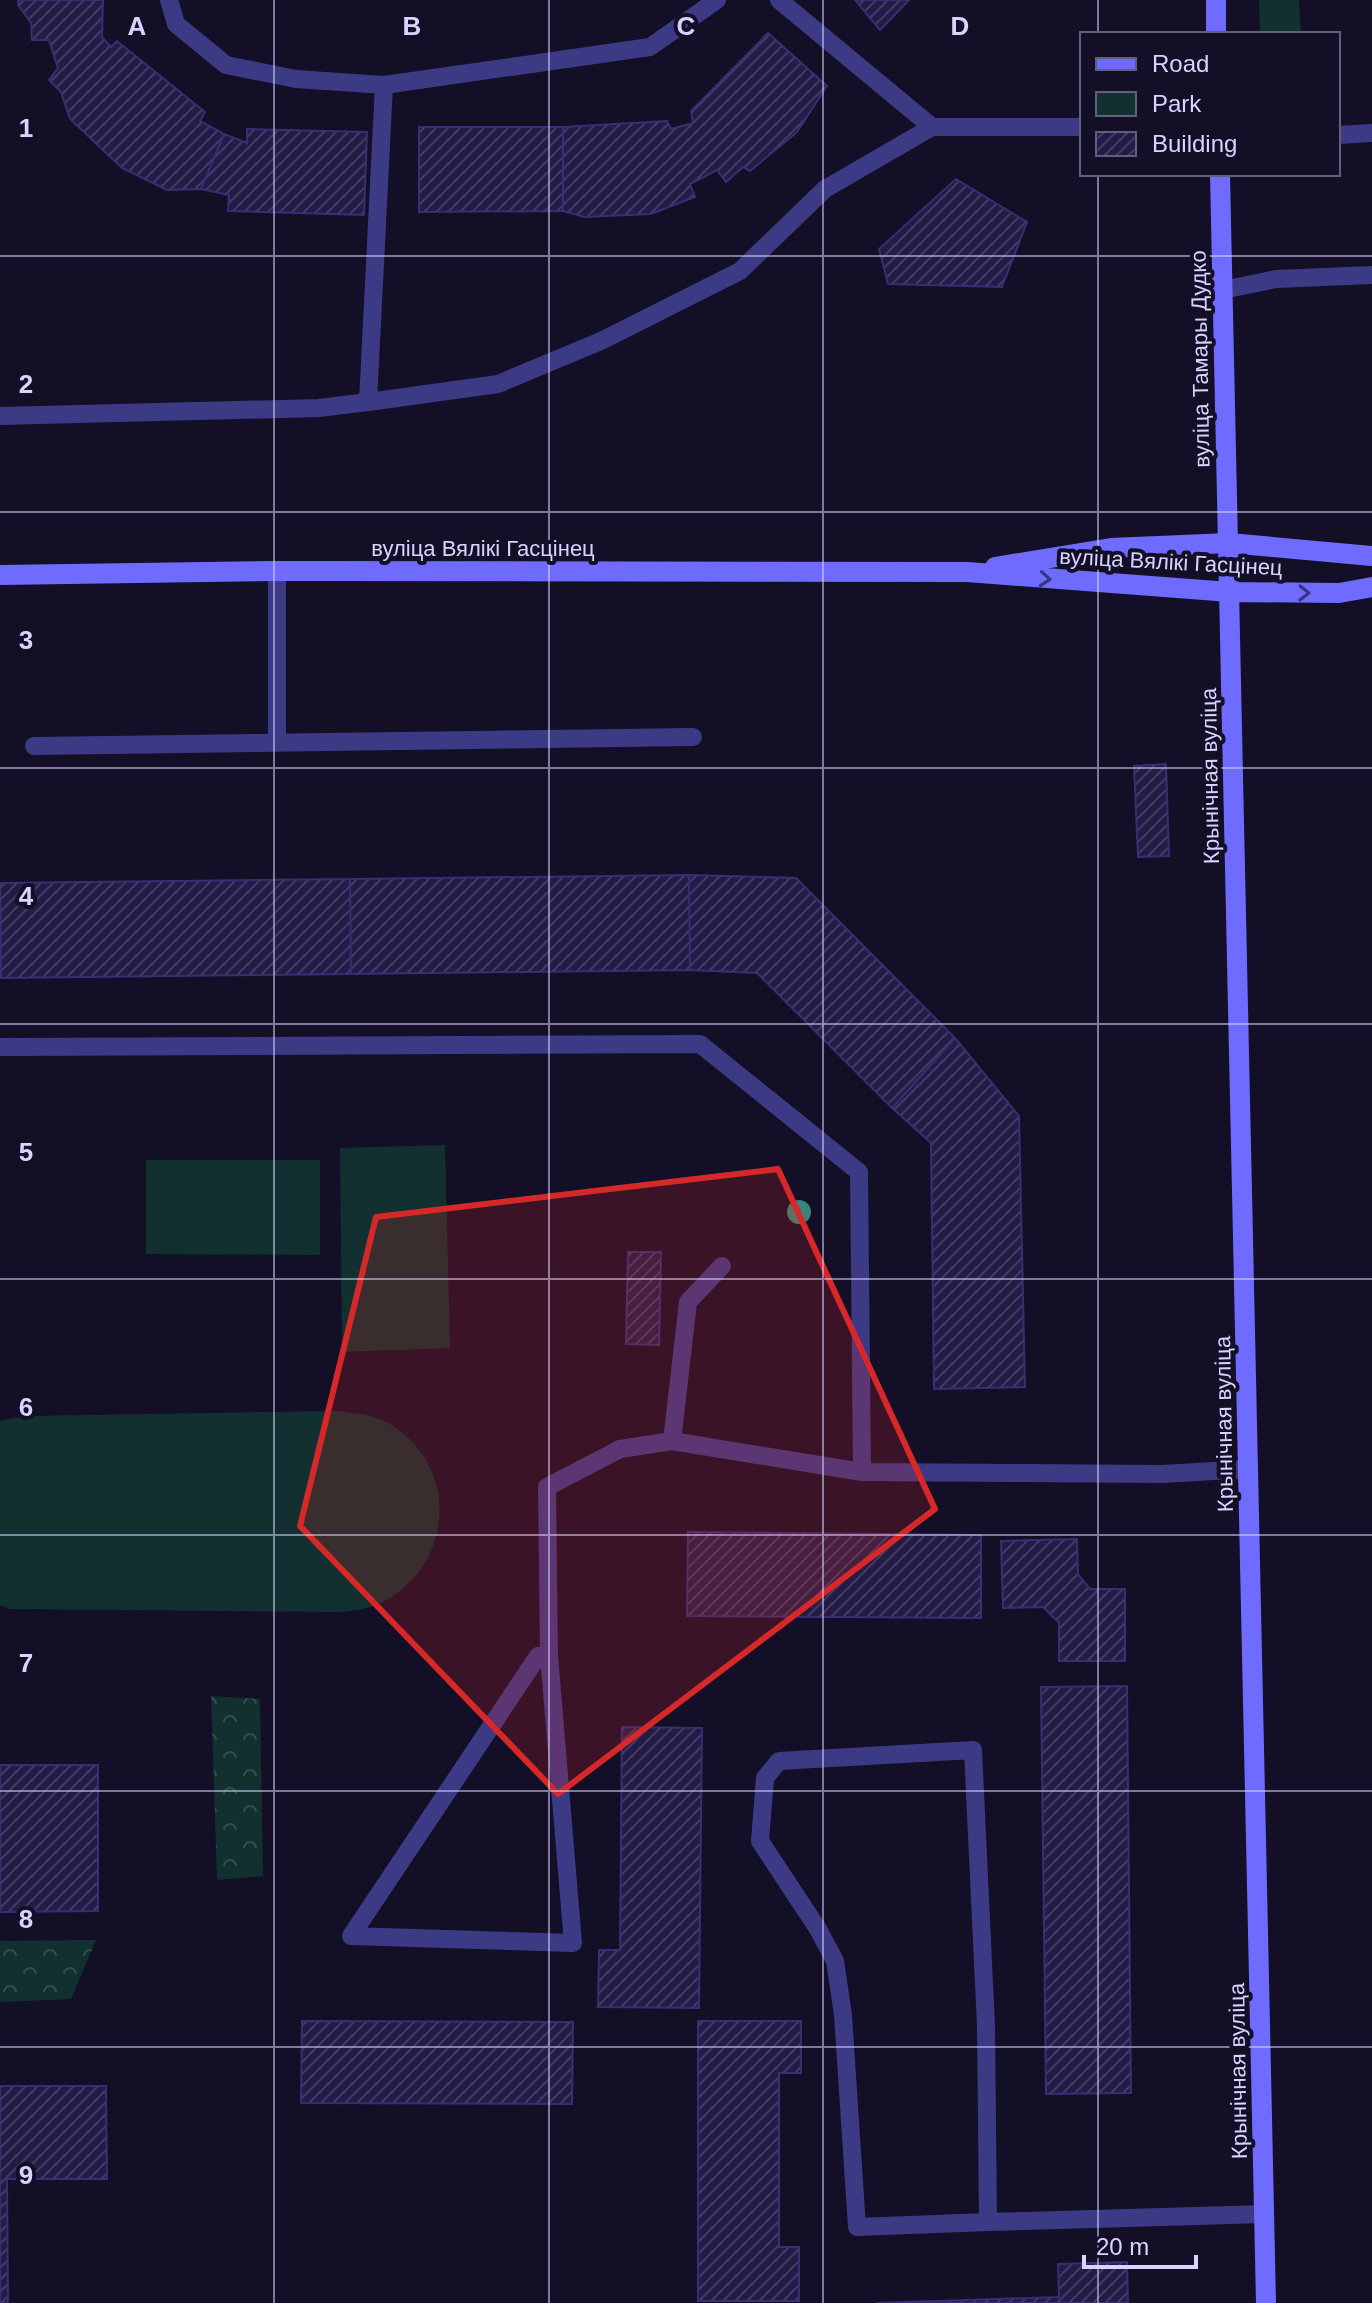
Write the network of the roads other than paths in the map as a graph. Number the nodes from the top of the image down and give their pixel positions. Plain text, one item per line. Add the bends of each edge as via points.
1 (169, 0) edge
2 (717, 0) edge
3 (779, 0) edge
4 (1216, 0) edge
5 (1216, 32) edge
6 (384, 85) junction
7 (932, 127) junction
8 (1080, 127) edge
9 (1372, 133) edge
10 (1340, 135) edge
11 (1220, 176) edge
12 (1372, 275) edge
13 (1223, 290) junction
14 (368, 402) junction
15 (0, 416) edge
16 (1229, 543) junction
17 (1372, 556) edge
18 (277, 571) junction
19 (967, 572) junction
20 (0, 575) edge
21 (1372, 587) edge
22 (1230, 592) junction
23 (693, 737) dead end
24 (277, 741) junction
25 (34, 746) dead end
26 (0, 1047) edge
27 (722, 1266) dead end
28 (672, 1441) junction
29 (1249, 1469) junction
30 (862, 1472) junction
31 (549, 1656) junction
32 (1265, 2214) junction
33 (988, 2222) junction
34 (1266, 2303) edge

1 - 6 lane via 176,24 226,65 296,79
2 - 6 lane via 650,47
3 - 7 lane
4 - 5 street
6 - 14 lane
7 - 8 lane
7 - 14 lane via 825,189 740,271 601,341 498,384
9 - 10 lane
11 - 13 street, вуліца Тамары Дудко
12 - 13 lane via 1276,279
13 - 16 street, вуліца Тамары Дудко
14 - 15 lane via 319,408
16 - 17 street, вуліца Вялікі Гасцінец
16 - 19 street, вуліца Вялікі Гасцінец via 1111,548
16 - 22 street, Крынічная вуліца
18 - 19 street, вуліца Вялікі Гасцінец
18 - 20 street, вуліца Вялікі Гасцінец
18 - 24 lane
19 -> 22 street, вуліца Вялікі Гасцінец
22 -> 21 street, вуліца Вялікі Гасцінец via 1339,593
22 - 29 street, Крынічная вуліца
23 - 24 lane
24 - 25 lane
26 - 30 lane via 700,1044 859,1172
27 - 28 lane via 688,1302
28 - 30 lane
28 - 31 lane via 620,1449 547,1487
29 - 30 lane via 1163,1474
29 - 32 street, Крынічная вуліца
31 - 31 lane via 573,1943 351,1936 538,1656
32 - 33 lane
32 - 34 street, Крынічная вуліца
33 - 33 lane via 986,2026 973,1750 779,1761 765,1778 760,1841 835,1961 857,2227

